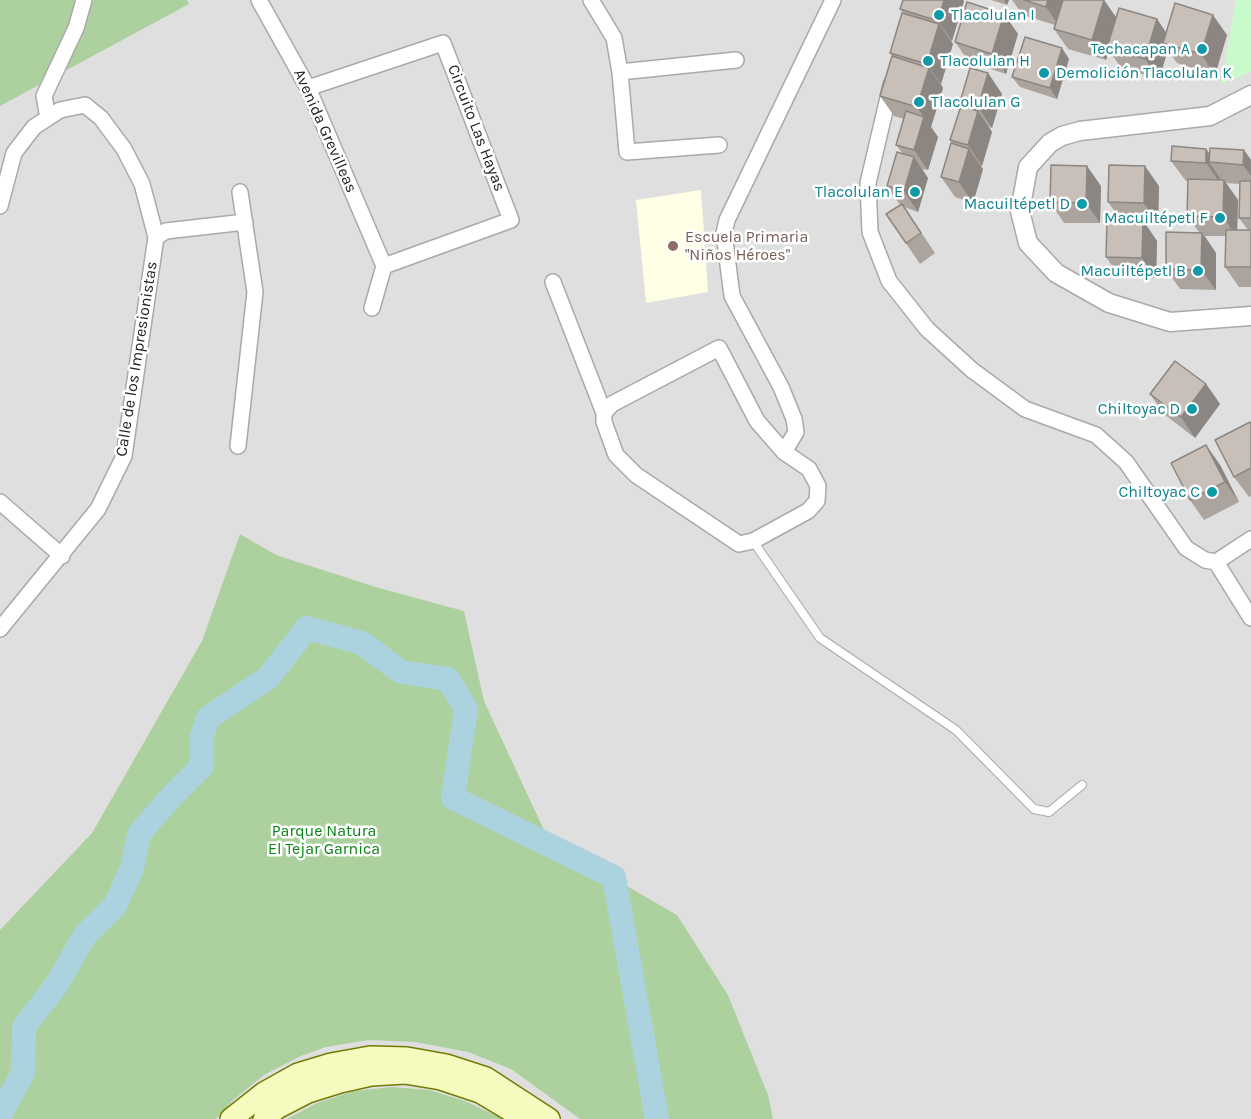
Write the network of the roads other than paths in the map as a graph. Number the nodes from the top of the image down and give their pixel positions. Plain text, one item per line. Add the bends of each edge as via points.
1 (84, 0) edge
2 (591, 0) edge
3 (833, 0) edge
4 (262, 1) edge
5 (736, 60) dead end
6 (895, 65) edge
7 (620, 72) junction
8 (308, 88) junction
9 (1251, 95) edge
10 (48, 118) junction
11 (719, 145) dead end
12 (240, 192) dead end
13 (0, 206) edge
14 (245, 222) junction
15 (156, 237) junction
16 (384, 266) junction
17 (553, 282) dead end
18 (372, 308) dead end
19 (1251, 316) edge
20 (604, 413) junction
21 (238, 446) dead end
22 (784, 452) junction
23 (0, 502) edge
24 (1251, 539) edge
25 (753, 541) junction
26 (62, 556) junction
27 (1216, 562) junction
28 (1251, 618) edge
29 (0, 629) edge
30 (1082, 785) dead end
31 (231, 1119) edge
32 (264, 1119) edge
33 (525, 1119) edge
34 (549, 1119) edge

1 - 10 street via 76,28 44,96
2 - 7 street via 614,38
3 - 22 street via 724,232 732,296 794,419 796,432
4 - 8 street, Avenida Grevilleas
5 - 7 street
6 - 27 street via 868,183 870,232 889,281 927,329 972,370 1025,409 1096,435 1126,462 1186,548
7 - 11 street via 627,152
8 - 16 street, Avenida Grevilleas
8 - 16 street, Circuito Las Hayas via 443,42 511,220
9 - 19 street via 1210,116 1062,136 1028,167 1020,212 1028,243 1056,273 1109,303 1170,322
10 - 13 street via 34,127 14,153
10 - 15 street, Calle de los Impresionistas via 60,110 85,105 101,118 124,149 142,184
12 - 14 street
14 - 15 street via 166,231
14 - 21 street via 255,292
15 - 26 street, Calle de los Impresionistas via 124,456 98,509
16 - 18 street
17 - 20 street
20 - 22 street via 612,404 719,348 757,422
20 - 25 street via 612,444 623,465 731,540 739,544
22 - 25 street via 809,469 818,486 816,501 808,511
23 - 26 street
24 - 27 street
25 - 30 lane via 820,638 956,730 1034,809 1049,812
26 - 29 street, Calle de los Impresionistas
27 - 28 street
31 - 34 main road via 264,1093 298,1074 370,1057 407,1058 486,1077
32 - 33 main road via 298,1098 330,1085 405,1072 480,1092

